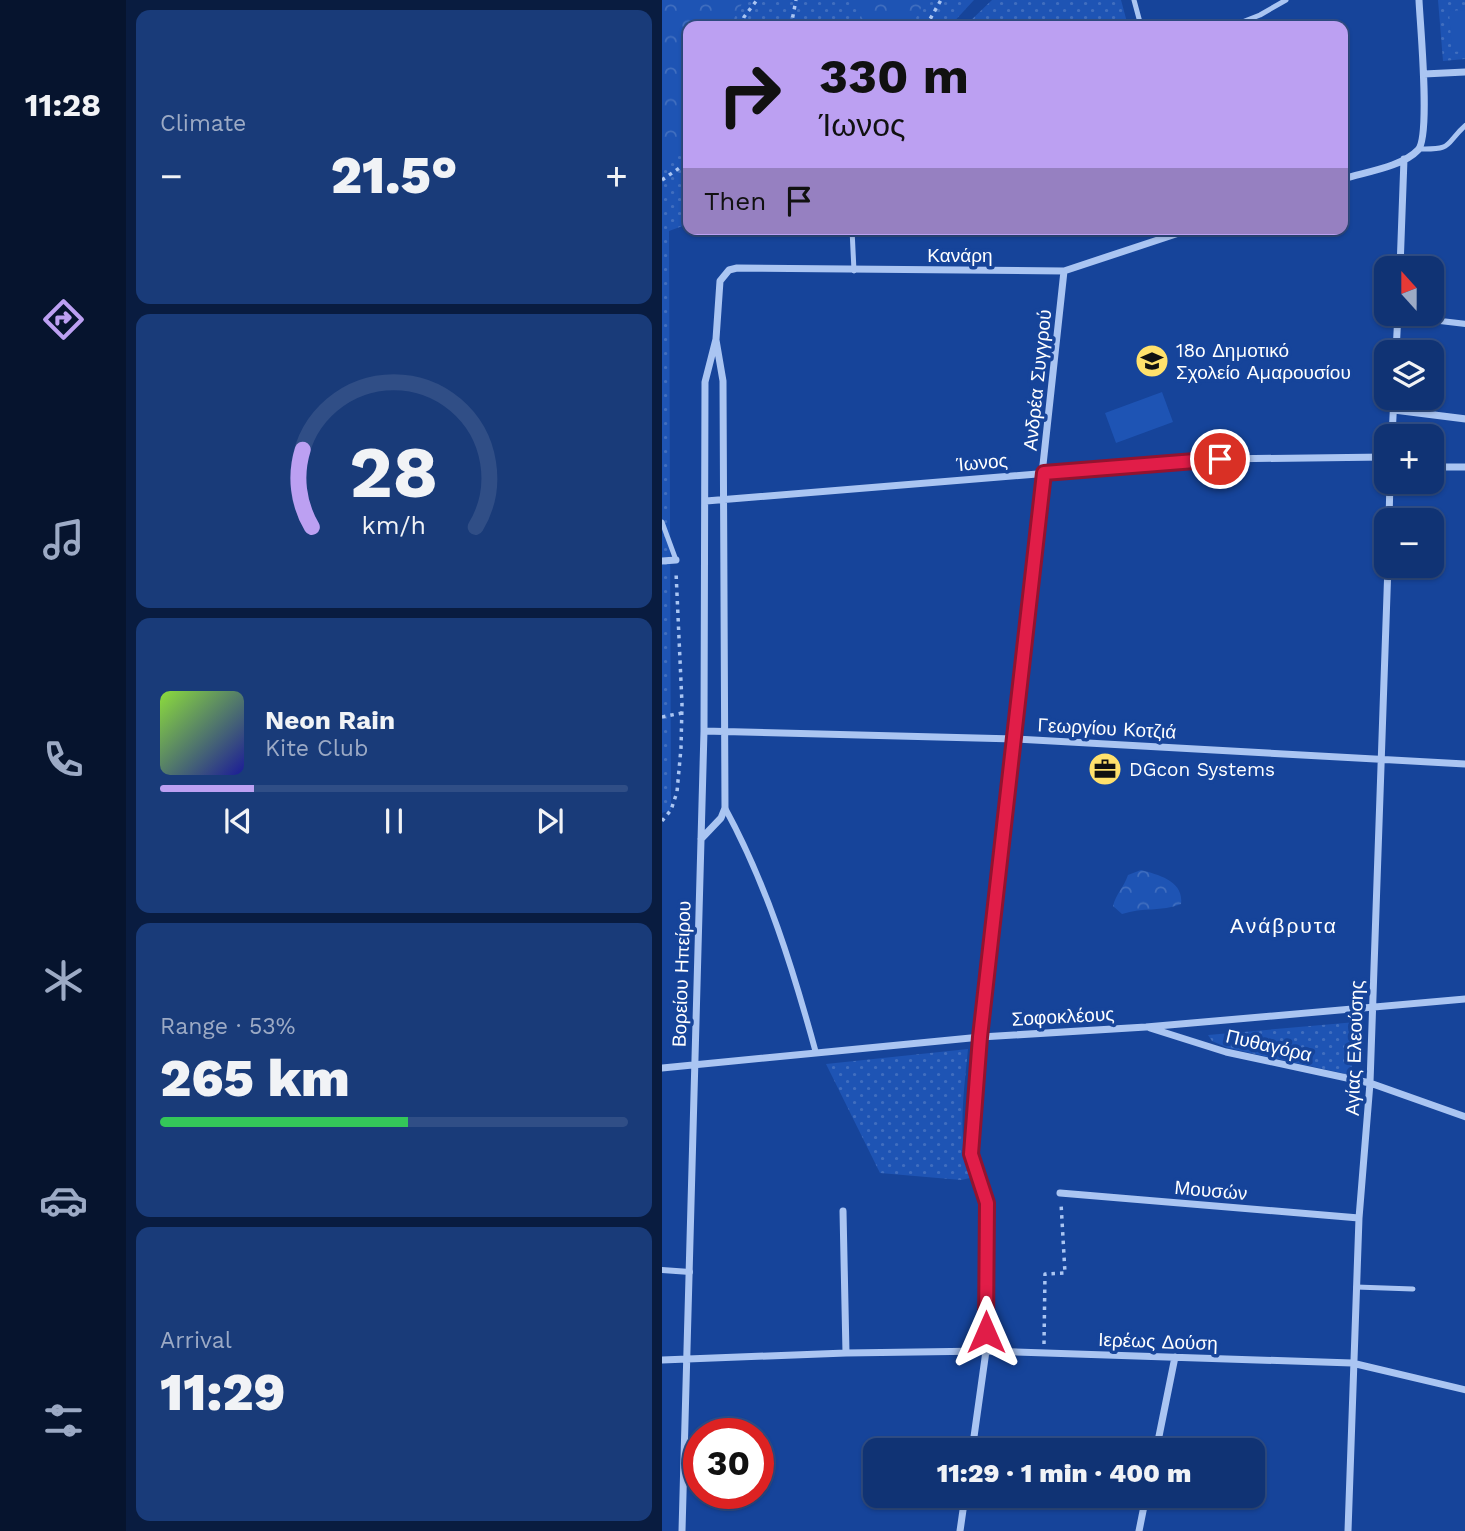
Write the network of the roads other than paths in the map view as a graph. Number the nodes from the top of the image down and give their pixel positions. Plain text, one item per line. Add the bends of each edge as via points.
1 (1134, 0) edge
2 (1286, 0) edge
3 (1419, 0) edge
4 (1140, 21) edge
5 (1245, 21) edge
6 (1465, 72) edge
7 (1424, 74) junction
8 (1465, 125) edge
9 (1419, 149) junction
10 (1404, 159) junction
11 (1348, 177) edge
12 (852, 235) edge
13 (1173, 235) edge
14 (1400, 256) edge
15 (854, 271) junction
16 (1064, 271) junction
17 (724, 274) joint
18 (1444, 321) edge
19 (1465, 324) edge
20 (716, 339) junction
21 (1394, 410) joint
22 (1465, 419) edge
23 (1393, 424) edge
24 (1374, 457) edge
25 (1444, 467) edge
26 (1465, 467) edge
27 (1044, 473) junction
28 (723, 499) junction
29 (706, 500) junction
30 (662, 522) edge
31 (676, 560) joint
32 (662, 561) edge
33 (1388, 578) edge
34 (705, 731) junction
35 (723, 732) junction
36 (1015, 739) junction
37 (1382, 758) junction
38 (1465, 764) edge
39 (725, 808) junction
40 (701, 839) junction
41 (1465, 999) edge
42 (1371, 1007) junction
43 (1146, 1027) junction
44 (980, 1037) junction
45 (816, 1052) junction
46 (695, 1065) junction
47 (662, 1068) edge
48 (1370, 1083) junction
49 (1465, 1117) edge
50 (1060, 1193) road end
51 (843, 1211) dead end
52 (1358, 1217) junction
53 (662, 1270) edge
54 (690, 1272) junction
55 (1356, 1287) junction
56 (1413, 1289) dead end
57 (986, 1351) junction
58 (846, 1353) junction
59 (1175, 1357) junction
60 (688, 1358) junction
61 (662, 1360) edge
62 (1352, 1363) junction
63 (1465, 1390) edge
64 (974, 1438) edge
65 (1159, 1438) edge
66 (963, 1508) edge
67 (1144, 1508) edge
68 (682, 1531) edge
69 (960, 1531) edge
70 (1139, 1531) edge
71 (1347, 1531) edge

1 - 4 lane
2 - 5 lane
3 - 7 street
6 - 7 street
7 - 9 street
8 - 9 lane via 1443,148
9 - 10 street
10 - 11 street
10 - 14 street
12 - 15 lane
13 - 16 street, Κανάρη
15 - 16 street, Κανάρη
15 - 17 street, Κανάρη via 737,268
16 - 27 street, Ανδρέα Συγγρού
17 - 20 street, Βορείου Ηπείρου
18 - 19 street
20 - 28 street, Βορείου Ηπείρου via 723,381
20 - 29 street, Βορείου Ηπείρου via 705,382
21 - 22 street
21 - 23 street
24 - 27 street, Ίωνος via 1220,459
25 - 26 street
27 - 28 street, Ίωνος
27 - 36 street, Ανδρέα Συγγρού
28 - 29 street, Ίωνος
28 - 35 street, Βορείου Ηπείρου
29 - 34 street, Βορείου Ηπείρου
30 - 31 lane
31 - 32 street
33 - 37 street, Αγίας Ελεούσης
34 - 35 street, Γεωργίου Κοτζιά
34 - 40 street, Βορείου Ηπείρου
35 - 36 street, Γεωργίου Κοτζιά
35 - 39 street, Βορείου Ηπείρου
36 - 37 street, Γεωργίου Κοτζιά
36 - 44 street, Ανδρέα Συγγρού
37 - 38 street, Γεωργίου Κοτζιά
37 - 42 street, Αγίας Ελεούσης
39 - 40 street
39 - 45 street via 779,930
40 - 46 street, Βορείου Ηπείρου
41 - 42 street, Σοφοκλέους
42 - 43 street, Σοφοκλέους
42 - 48 street, Αγίας Ελεούσης
43 - 44 street, Σοφοκλέους
43 - 48 street, Πυθαγόρα via 1226,1052
44 - 45 street, Σοφοκλέους
44 - 57 street, Ανδρέα Συγγρού via 971,1157 987,1203
45 - 46 street, Σοφοκλέους
46 - 47 street, Σοφοκλέους
46 - 54 street, Βορείου Ηπείρου
48 - 49 street, Πυθαγόρα
48 - 52 street, Αγίας Ελεούσης
50 - 52 street, Μουσών
51 - 58 street
52 - 55 street, Αγίας Ελεούσης
53 - 54 street
54 - 60 street, Βορείου Ηπείρου
55 - 56 lane
55 - 62 street, Αγίας Ελεούσης
57 - 58 street, Ιερέως Δούση
57 - 59 street, Ιερέως Δούση
57 - 64 street, Ανδρέα Συγγρού
58 - 60 street, Ιερέως Δούση
59 - 62 street, Ιερέως Δούση
59 - 65 street
60 - 61 street, Ιερέως Δούση
60 - 68 street, Βορείου Ηπείρου
62 - 63 street, Ιερέως Δούση
62 - 71 street, Αγίας Ελεούσης
66 - 69 street
67 - 70 street

